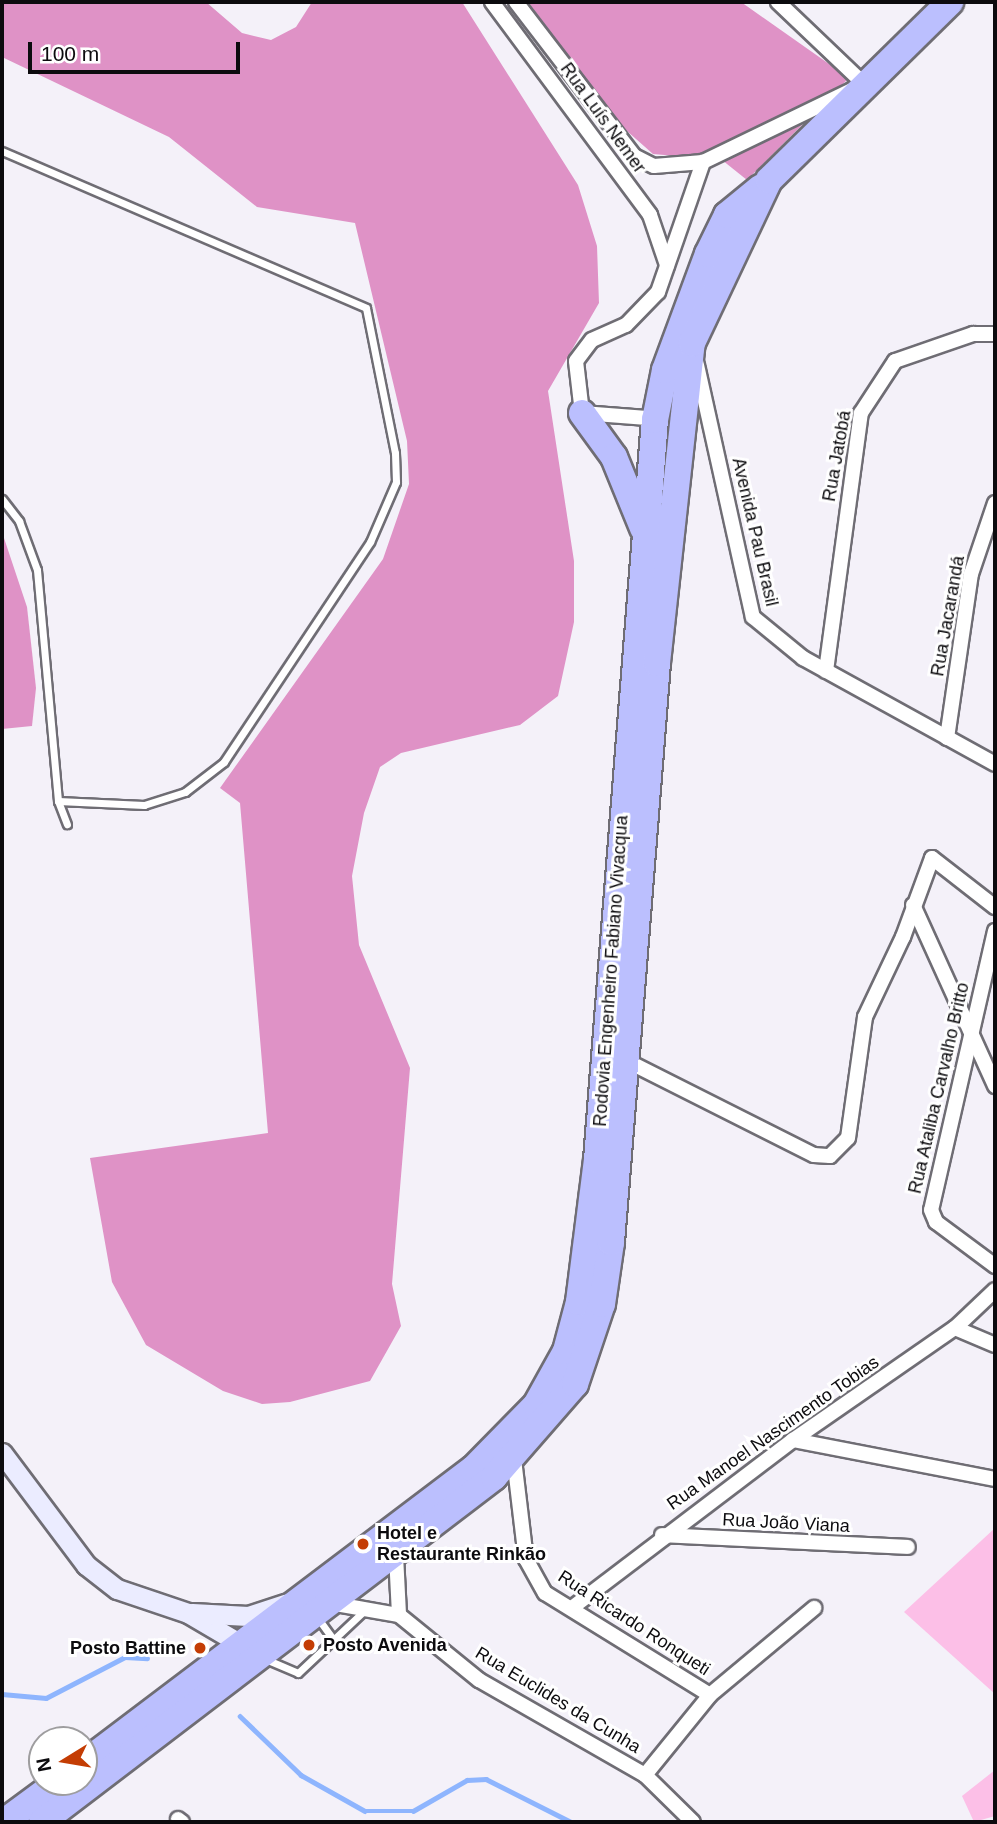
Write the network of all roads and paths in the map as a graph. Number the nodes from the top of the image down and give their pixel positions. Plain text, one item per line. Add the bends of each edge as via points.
1 (492, 2) edge
2 (517, 2) edge
3 (778, 2) edge
4 (950, 2) edge
5 (514, 28) junction
6 (864, 84) junction
7 (2, 151) edge
8 (702, 162) junction
9 (769, 180) junction
10 (667, 265) junction
11 (995, 334) edge
12 (692, 343) junction
13 (684, 411) junction
14 (582, 413) junction
15 (655, 420) junction
16 (2, 499) edge
17 (995, 503) edge
18 (645, 533) junction
19 (639, 626) junction
20 (657, 663) junction
21 (825, 671) junction
22 (947, 738) junction
23 (995, 764) edge
24 (58, 801) junction
25 (67, 824) dead end
26 (913, 905) junction
27 (995, 907) edge
28 (627, 911) junction
29 (995, 931) edge
30 (972, 1032) junction
31 (627, 1061) junction
32 (995, 1086) edge
33 (608, 1162) junction
34 (995, 1266) edge
35 (995, 1290) edge
36 (955, 1328) junction
37 (995, 1345) edge
38 (793, 1440) junction
39 (2, 1453) edge
40 (514, 1460) junction
41 (995, 1479) edge
42 (662, 1535) junction
43 (908, 1547) dead end
44 (396, 1555) junction
45 (320, 1603) junction
46 (573, 1607) junction
47 (368, 1608) junction
48 (814, 1608) dead end
49 (188, 1613) junction
50 (399, 1615) junction
51 (248, 1616) junction
52 (335, 1642) junction
53 (244, 1646) junction
54 (710, 1695) junction
55 (98, 1753) edge
56 (645, 1775) junction
57 (39, 1796) edge
58 (4, 1822) edge
59 (42, 1822) edge
60 (693, 1822) edge

1 - 5 street, Rua Luís Nemer
2 - 5 lane
2 - 8 street, Rua Luís Nemer via 634,156 654,166
3 - 6 street
4 - 6 highway, Rodovia Engenheiro Fabiano Vivacqua
5 - 10 street, Rua Luís Nemer via 650,215
6 - 8 street
6 - 9 highway, Rodovia Engenheiro Fabiano Vivacqua
7 - 24 lane via 366,308 395,453 396,482 370,542 224,762 185,792 144,805
8 - 10 street
9 - 12 highway, Rodovia Engenheiro Fabiano Vivacqua
9 - 15 highway, Rodovia Engenheiro Fabiano Vivacqua via 727,215 708,254 669,359
10 - 14 street via 643,311 592,340 576,361
11 - 21 street, Rua Jatobá via 973,334 895,361 861,413
12 - 13 highway, Rodovia Engenheiro Fabiano Vivacqua
12 - 21 street, Avenida Pau Brasil via 753,617
13 - 15 street
13 - 20 highway, Rodovia Engenheiro Fabiano Vivacqua
14 - 15 street
14 - 18 highway via 614,457
15 - 18 highway, Rodovia Engenheiro Fabiano Vivacqua
16 - 24 lane via 19,521 37,570
17 - 22 street, Rua Jacarandá via 971,575
18 - 19 highway, Rodovia Engenheiro Fabiano Vivacqua
19 - 20 highway
19 - 28 highway, Rodovia Engenheiro Fabiano Vivacqua
20 - 28 highway, Rodovia Engenheiro Fabiano Vivacqua
21 - 22 street, Avenida Pau Brasil
22 - 23 street, Avenida Pau Brasil
24 - 25 lane
26 - 27 street via 932,858
26 - 30 street
26 - 31 street via 864,1017 848,1138 830,1156 814,1156
28 - 31 highway, Rodovia Engenheiro Fabiano Vivacqua
28 - 33 highway, Rodovia Engenheiro Fabiano Vivacqua
29 - 30 street, Rua Ataliba Carvalho Britto
30 - 32 street
30 - 34 street, Rua Ataliba Carvalho Britto via 931,1210 936,1222
31 - 33 highway, Rodovia Engenheiro Fabiano Vivacqua
33 - 40 highway, Rodovia Engenheiro Fabiano Vivacqua via 602,1304 589,1354 575,1384
33 - 45 highway, Rodovia Engenheiro Fabiano Vivacqua via 579,1302 551,1382 512,1435
35 - 36 street, Rua Manoel Nascimento Tobias
36 - 37 street
36 - 38 street, Rua Manoel Nascimento Tobias
38 - 41 street
38 - 42 street, Rua Manoel Nascimento Tobias
39 - 49 street via 86,1565 117,1589
40 - 44 highway, Rodovia Engenheiro Fabiano Vivacqua
40 - 46 street, Rua Ricardo Ronqueti via 526,1559 545,1593
42 - 43 street, Rua João Viana
42 - 46 street, Rua Manoel Nascimento Tobias
44 - 45 highway, Rodovia Engenheiro Fabiano Vivacqua
44 - 50 street
45 - 47 street, Rua Euclides da Cunha
45 - 51 street
45 - 52 lane
45 - 53 highway, Rodovia Engenheiro Fabiano Vivacqua
46 - 54 street, Rua Ricardo Ronqueti
47 - 50 street, Rua Euclides da Cunha
47 - 52 lane
48 - 54 street
49 - 51 street
49 - 53 street
50 - 56 street, Rua Euclides da Cunha via 479,1680
51 - 53 street
52 - 53 lane via 298,1673
53 - 55 highway
53 - 59 highway
54 - 56 street
56 - 60 street, Rua Euclides da Cunha
57 - 58 highway

